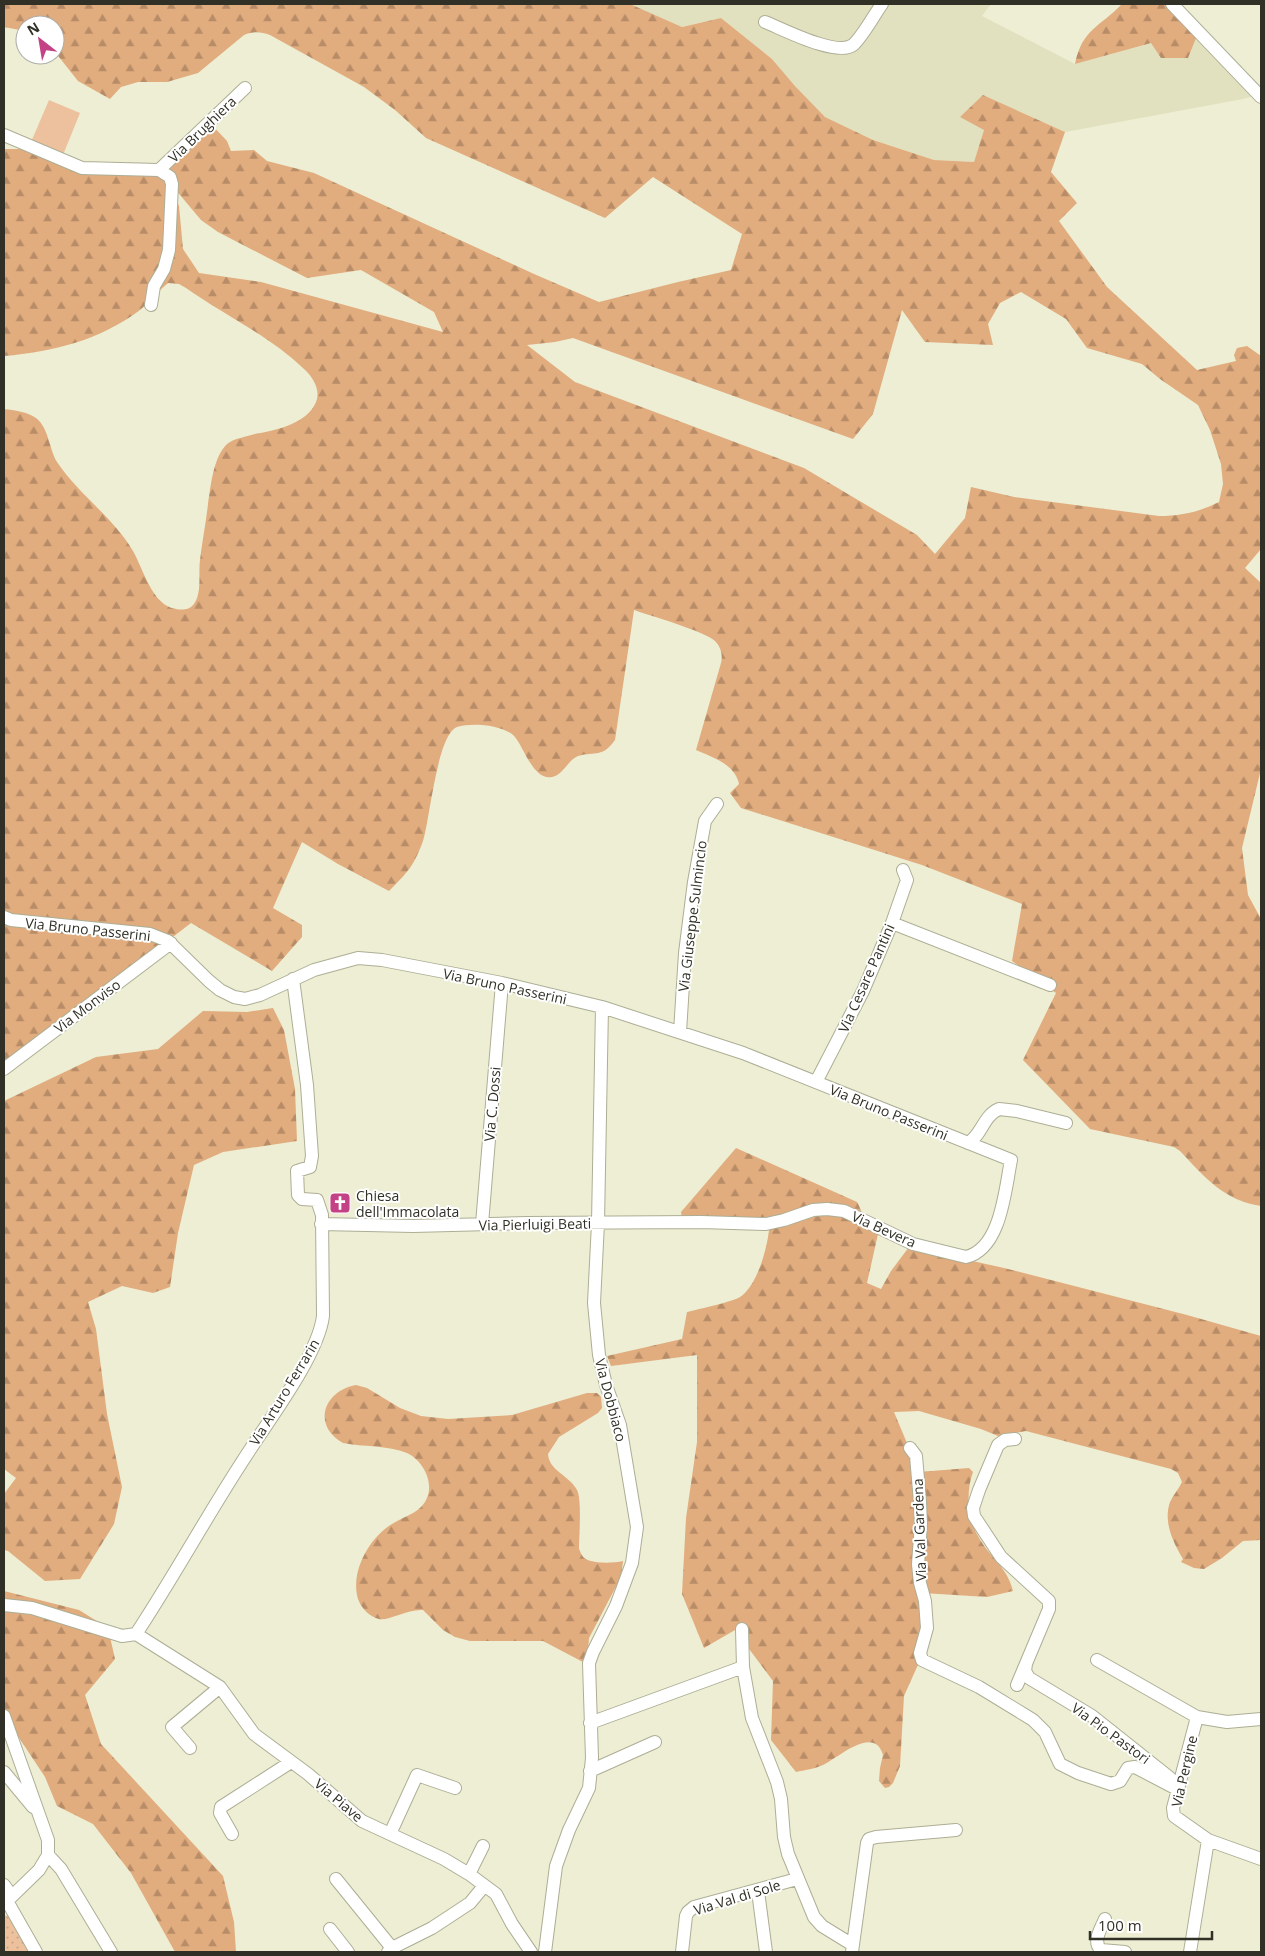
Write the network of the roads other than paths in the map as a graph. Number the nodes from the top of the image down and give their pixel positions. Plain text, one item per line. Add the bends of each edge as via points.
1 (882, 4) edge
2 (1172, 4) edge
3 (765, 22) dead end
4 (245, 88) dead end
5 (1261, 96) edge
6 (4, 135) edge
7 (160, 170) junction
8 (151, 306) dead end
9 (717, 804) dead end
10 (903, 870) dead end
11 (4, 916) edge
12 (892, 923) junction
13 (171, 943) junction
14 (293, 979) junction
15 (502, 983) junction
16 (1050, 985) dead end
17 (602, 1007) junction
18 (680, 1032) junction
19 (4, 1069) edge
20 (816, 1082) junction
21 (1066, 1123) dead end
22 (968, 1143) junction
23 (1010, 1160) joint
24 (598, 1223) junction
25 (321, 1224) junction
26 (482, 1224) junction
27 (1015, 1439) dead end
28 (910, 1448) dead end
29 (4, 1605) edge
30 (742, 1629) dead end
31 (136, 1634) junction
32 (1097, 1660) dead end
33 (1026, 1664) junction
34 (743, 1666) junction
35 (1017, 1685) dead end
36 (220, 1686) junction
37 (4, 1716) edge
38 (1197, 1717) junction
39 (1261, 1719) edge
40 (590, 1723) junction
41 (655, 1742) dead end
42 (190, 1748) dead end
43 (291, 1762) junction
44 (590, 1771) junction
45 (4, 1772) edge
46 (1178, 1786) junction
47 (455, 1788) dead end
48 (42, 1819) junction
49 (956, 1830) dead end
50 (232, 1834) dead end
51 (390, 1834) junction
52 (1208, 1840) junction
53 (483, 1846) dead end
54 (48, 1855) junction
55 (1261, 1859) edge
56 (469, 1874) junction
57 (336, 1879) dead end
58 (797, 1879) junction
59 (4, 1885) edge
60 (484, 1886) junction
61 (758, 1891) junction
62 (8, 1901) edge
63 (1105, 1919) dead end
64 (330, 1929) dead end
65 (853, 1948) edge
66 (398, 1949) edge
67 (36, 1952) edge
68 (111, 1952) edge
69 (348, 1952) edge
70 (531, 1952) edge
71 (545, 1952) edge
72 (682, 1952) edge
73 (766, 1952) edge
74 (1125, 1952) edge
75 (1190, 1952) edge

1 - 3 street via 857,40 840,49
2 - 5 street
4 - 7 street, Via Brughiera
6 - 7 street, Via Brughiera via 82,168
7 - 8 street, Via Brughiera via 170,177 172,184 169,250 164,270 154,286
9 - 18 street, Via Giuseppe Sulmincio via 706,821 694,882
10 - 12 street, Via Cesare Pantini via 907,880
11 - 13 street, Via Bruno Passerini via 10,920 150,934
12 - 16 street
12 - 20 street, Via Cesare Pantini via 864,991
13 - 14 street, Via Bruno Passerini via 209,981 234,997 245,999 260,995
13 - 19 street, Via Monviso
14 - 15 street, Via Bruno Passerini via 358,958
14 - 25 street, Via Arturo Ferrarin via 307,1085 312,1156 310,1167 297,1171 298,1195 317,1200
15 - 17 street, Via Bruno Passerini
15 - 26 street, Via C. Dossi
17 - 18 street, Via Bruno Passerini
17 - 24 street, Via Dobbiaco
18 - 20 street, Via Bruno Passerini
20 - 22 street, Via Bruno Passerini
21 - 22 street via 999,1108 988,1116 976,1138
22 - 23 street, Via Bruno Passerini
23 - 24 street, Via Bevera via 1004,1200 993,1236 983,1249 966,1258 913,1244 844,1211 827,1209 766,1224
24 - 26 street, Via Pierluigi Beati
24 - 40 street, Via Dobbiaco via 594,1303 599,1355 620,1425 637,1526 632,1563 589,1663
25 - 26 street, Via Pierluigi Beati
25 - 31 street, Via Arturo Ferrarin via 321,1330 284,1396
27 - 33 street via 998,1445 974,1508 974,1516 1001,1557 1049,1601 1049,1609
28 - 46 street, Via Val Gardena via 916,1456 920,1502 918,1564 927,1628 920,1653 922,1660 979,1687 1033,1720 1045,1732 1060,1764 1078,1773 1111,1784 1120,1781 1128,1768 1135,1767
29 - 31 street via 32,1608 122,1636
30 - 34 street
31 - 36 street, Via Piave
32 - 38 street, Via Pergine
33 - 35 street
33 - 46 street, Via Pio Pastori via 1029,1678 1092,1716
34 - 40 street
34 - 58 street via 752,1718 777,1782 784,1837
36 - 42 street via 172,1727
36 - 43 street, Via Piave via 254,1734
37 - 48 street
38 - 39 street via 1227,1722
38 - 46 street, Via Pergine
40 - 44 street, Via Dobbiaco
41 - 44 street
43 - 50 street via 221,1807 220,1813
43 - 51 street, Via Piave via 362,1821
44 - 71 street, Via Dobbiaco via 589,1788 556,1866
45 - 48 street
46 - 52 street, Via Pergine via 1172,1808 1174,1816
47 - 51 street via 416,1775
48 - 54 street
49 - 65 street via 869,1839
51 - 56 street, Via Piave
52 - 55 street
52 - 75 street
53 - 56 street
54 - 62 street via 39,1870
54 - 68 street via 61,1869
56 - 60 street, Via Piave
57 - 66 street
58 - 61 street, Via Val di Sole
58 - 65 street via 814,1917
59 - 62 street
60 - 66 street via 470,1903
60 - 70 street, Via Piave via 496,1894
61 - 72 street, Via Val di Sole via 694,1907 688,1912
61 - 73 street
62 - 67 street
63 - 74 street via 1097,1946 1101,1950
64 - 69 street

